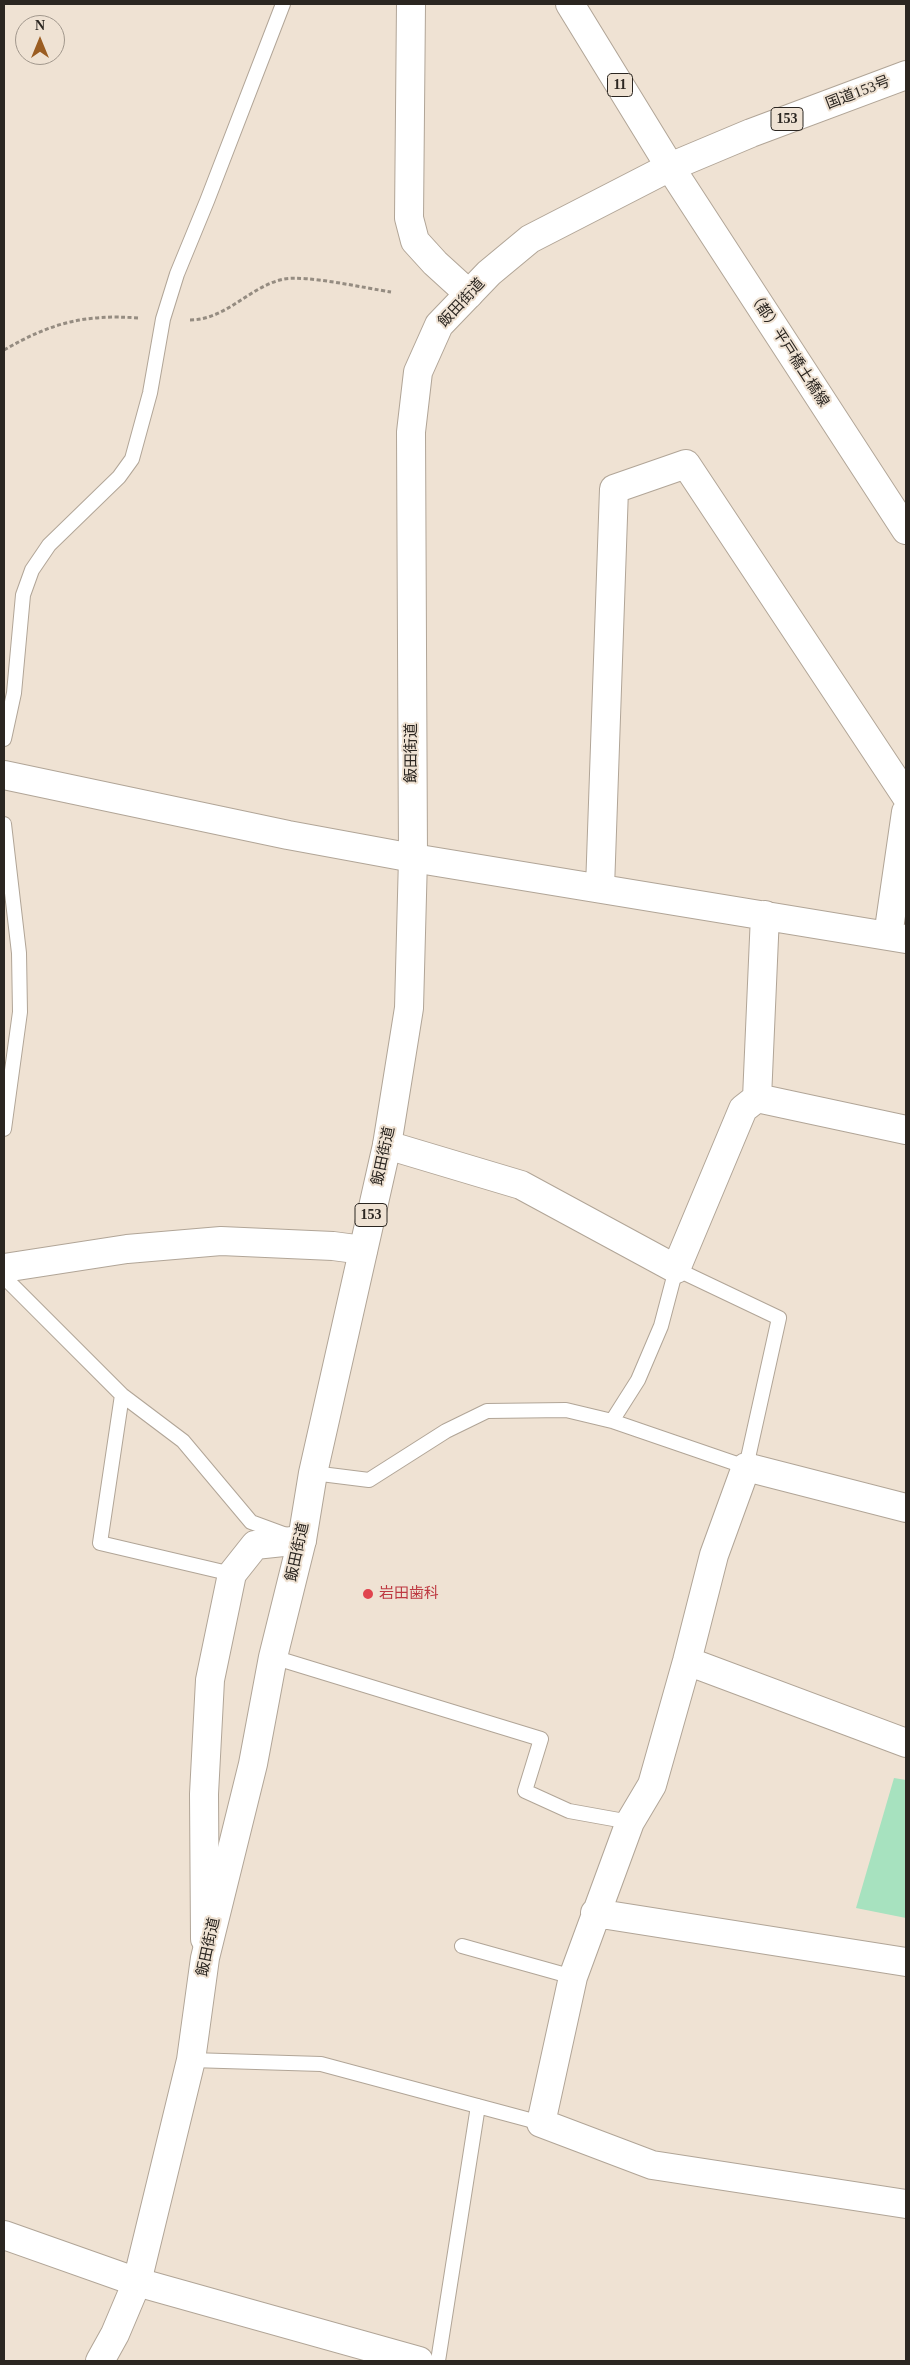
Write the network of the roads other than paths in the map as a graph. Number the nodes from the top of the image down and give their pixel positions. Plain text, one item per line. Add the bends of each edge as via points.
1 (283, 4) edge
2 (411, 4) edge
3 (570, 4) edge
4 (906, 75) edge
5 (670, 167) junction
6 (469, 294) junction
7 (906, 530) edge
8 (4, 739) edge
9 (4, 775) edge
10 (906, 796) edge
11 (906, 812) edge
12 (4, 824) edge
13 (413, 858) junction
14 (600, 888) junction
15 (764, 915) junction
16 (897, 938) edge
17 (757, 1098) junction
18 (4, 1129) edge
19 (906, 1130) edge
20 (387, 1145) junction
21 (363, 1250) junction
22 (4, 1268) edge
23 (676, 1268) junction
24 (4, 1278) edge
25 (122, 1395) junction
26 (612, 1421) junction
27 (746, 1467) junction
28 (313, 1473) junction
29 (906, 1508) edge
30 (302, 1540) junction
31 (232, 1574) junction
32 (273, 1657) junction
33 (687, 1661) junction
34 (906, 1743) edge
35 (630, 1822) junction
36 (595, 1913) junction
37 (462, 1946) dead end
38 (205, 1958) junction
39 (906, 1962) edge
40 (573, 1977) junction
41 (191, 2060) junction
42 (478, 2106) junction
43 (541, 2123) junction
44 (906, 2204) edge
45 (4, 2235) edge
46 (137, 2282) junction
47 (100, 2361) edge
48 (419, 2361) edge
49 (438, 2361) edge

1 - 8 lane via 177,274 163,319 150,393 132,459 49,545 32,570 23,594 14,693
2 - 6 main road via 409,218 415,242
3 - 5 main road, 11
4 - 5 main road, 国道153号 / 153
5 - 6 main road, 飯田街道 / 153 via 530,239
5 - 7 main road, （都）平戸橋土橋線
6 - 13 main road, 飯田街道 / 153 via 438,325 418,372 414,401 411,432
9 - 13 main road
10 - 14 main road via 686,464 614,489
11 - 16 main road
12 - 18 lane via 19,953 20,1012
13 - 14 main road
13 - 20 main road, 飯田街道 / 153 via 409,1008
14 - 15 main road
15 - 16 main road
15 - 17 main road
17 - 19 main road
17 - 23 main road via 743,1109
20 - 21 main road, 飯田街道 / 153
20 - 23 main road via 521,1185
21 - 22 main road via 221,1241 127,1249
21 - 28 main road, 飯田街道 / 153
23 - 26 lane via 661,1326 638,1380
23 - 27 lane via 779,1318
24 - 25 lane
25 - 30 lane via 183,1441 251,1522
25 - 31 lane via 100,1543
26 - 27 lane
26 - 28 lane via 566,1410 487,1411 446,1430 369,1480
27 - 29 main road
27 - 33 main road via 714,1555
28 - 30 main road, 飯田街道 / 153
30 - 31 main road via 255,1545
30 - 32 main road, 飯田街道 / 153
31 - 38 main road via 210,1680 204,1794
32 - 35 lane via 541,1739 525,1792 569,1811
32 - 38 main road, 飯田街道 / 153 via 253,1764
33 - 34 main road
33 - 35 main road via 652,1785
35 - 36 main road
36 - 39 main road
36 - 40 main road
37 - 40 lane
38 - 41 main road, 飯田街道 / 153
40 - 43 main road
41 - 42 lane via 321,2064
41 - 46 main road, 飯田街道 / 153
42 - 43 lane
42 - 49 lane
43 - 44 main road via 652,2165
45 - 46 main road
46 - 47 main road, 飯田街道 / 153
46 - 48 main road

